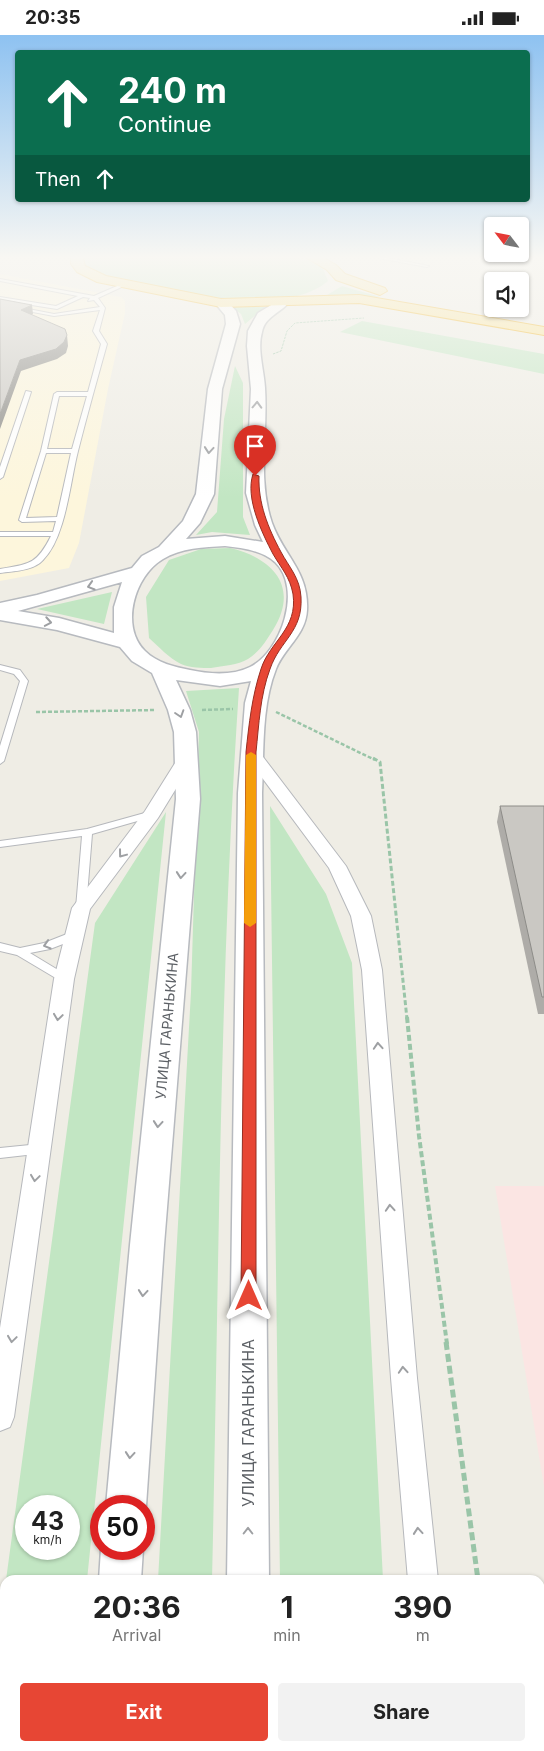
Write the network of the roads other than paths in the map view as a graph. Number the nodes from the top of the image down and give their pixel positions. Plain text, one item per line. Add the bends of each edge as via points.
1 (100, 338) edge
2 (229, 338) edge
3 (255, 338) edge
4 (28, 392) dead end
5 (91, 394) junction
6 (44, 451) junction
7 (75, 451) junction
8 (0, 477) edge
9 (59, 519) junction
10 (0, 534) edge
11 (56, 534) junction
12 (165, 551) junction
13 (278, 554) junction
14 (0, 571) edge
15 (137, 571) junction
16 (0, 609) edge
17 (0, 614) edge
18 (128, 643) junction
19 (0, 667) edge
20 (266, 667) junction
21 (161, 669) junction
22 (251, 752) junction
23 (188, 755) junction
24 (0, 761) edge
25 (152, 814) junction
26 (87, 832) junction
27 (0, 844) edge
28 (81, 908) junction
29 (72, 936) junction
30 (0, 947) edge
31 (20, 952) junction
32 (64, 979) junction
33 (40, 1149) junction
34 (0, 1153) edge
35 (0, 1417) edge
36 (127, 1495) edge
37 (121, 1560) edge
38 (120, 1575) edge
39 (248, 1575) edge
40 (422, 1575) edge

1 - 5 lane via 104,344
2 -> 12 main road via 215,389 205,494 191,523
13 -> 3 main road via 254,493 258,389
4 - 8 lane
5 - 6 lane via 57,394
5 - 7 lane
6 - 7 lane
6 - 9 lane via 22,519
7 - 9 lane
9 - 11 lane
10 - 11 lane
11 - 14 lane via 44,557 33,565
12 - 13 main road via 195,543 225,541 256,545
12 - 15 main road
13 - 20 main road via 290,572 297,595 296,621
15 -> 16 main road
15 - 18 main road via 126,595 122,621
17 -> 18 main road via 59,624
18 - 21 main road via 139,656
19 - 24 lane via 18,672 24,681
20 - 21 main road via 246,676 217,679 194,678
20 - 22 main road, УЛИЦА ГАРАНЬКИНА via 256,703
21 -> 23 main road, УЛИЦА ГАРАНЬКИНА via 186,732
39 -> 22 main road, УЛИЦА ГАРАНЬКИНА
40 -> 22 street via 372,971 361,916 337,866
23 - 25 street
23 -> 36 main road, УЛИЦА ГАРАНЬКИНА via 188,799
25 - 26 lane
25 -> 28 street
26 - 27 lane
26 - 28 lane
28 - 29 street
29 -> 31 lane
29 - 32 street
30 - 31 lane
31 - 32 lane
32 -> 33 street
33 - 34 lane
33 -> 35 street
37 - 38 main road

